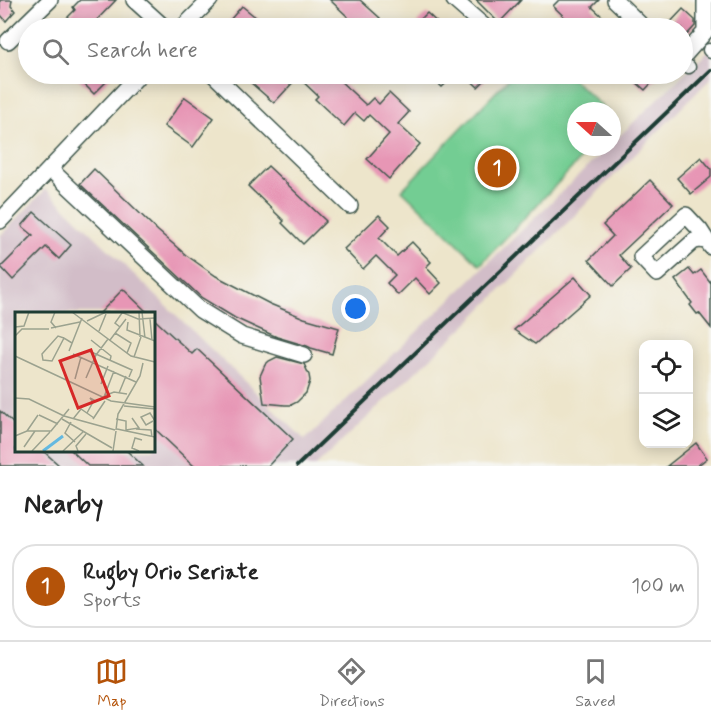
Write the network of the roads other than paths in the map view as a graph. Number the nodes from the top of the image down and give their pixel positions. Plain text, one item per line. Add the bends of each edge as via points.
1 (50, 0) edge
2 (134, 0) edge
3 (210, 0) edge
4 (454, 0) edge
5 (615, 0) edge
6 (705, 0) edge
7 (32, 18) edge
8 (154, 18) edge
9 (192, 18) edge
10 (475, 18) edge
11 (634, 18) edge
12 (18, 32) edge
13 (9, 41) dead end
14 (693, 51) edge
15 (131, 84) edge
16 (223, 84) edge
17 (50, 169) junction
18 (350, 206) dead end
19 (0, 221) edge
20 (304, 355) dead end

1 - 7 street
2 - 8 street
3 - 9 street
4 - 10 street
5 - 11 street
6 - 14 street via 705,32
12 - 13 street
15 - 17 street
16 - 18 street
17 - 19 street
17 - 20 street via 200,310 242,336

